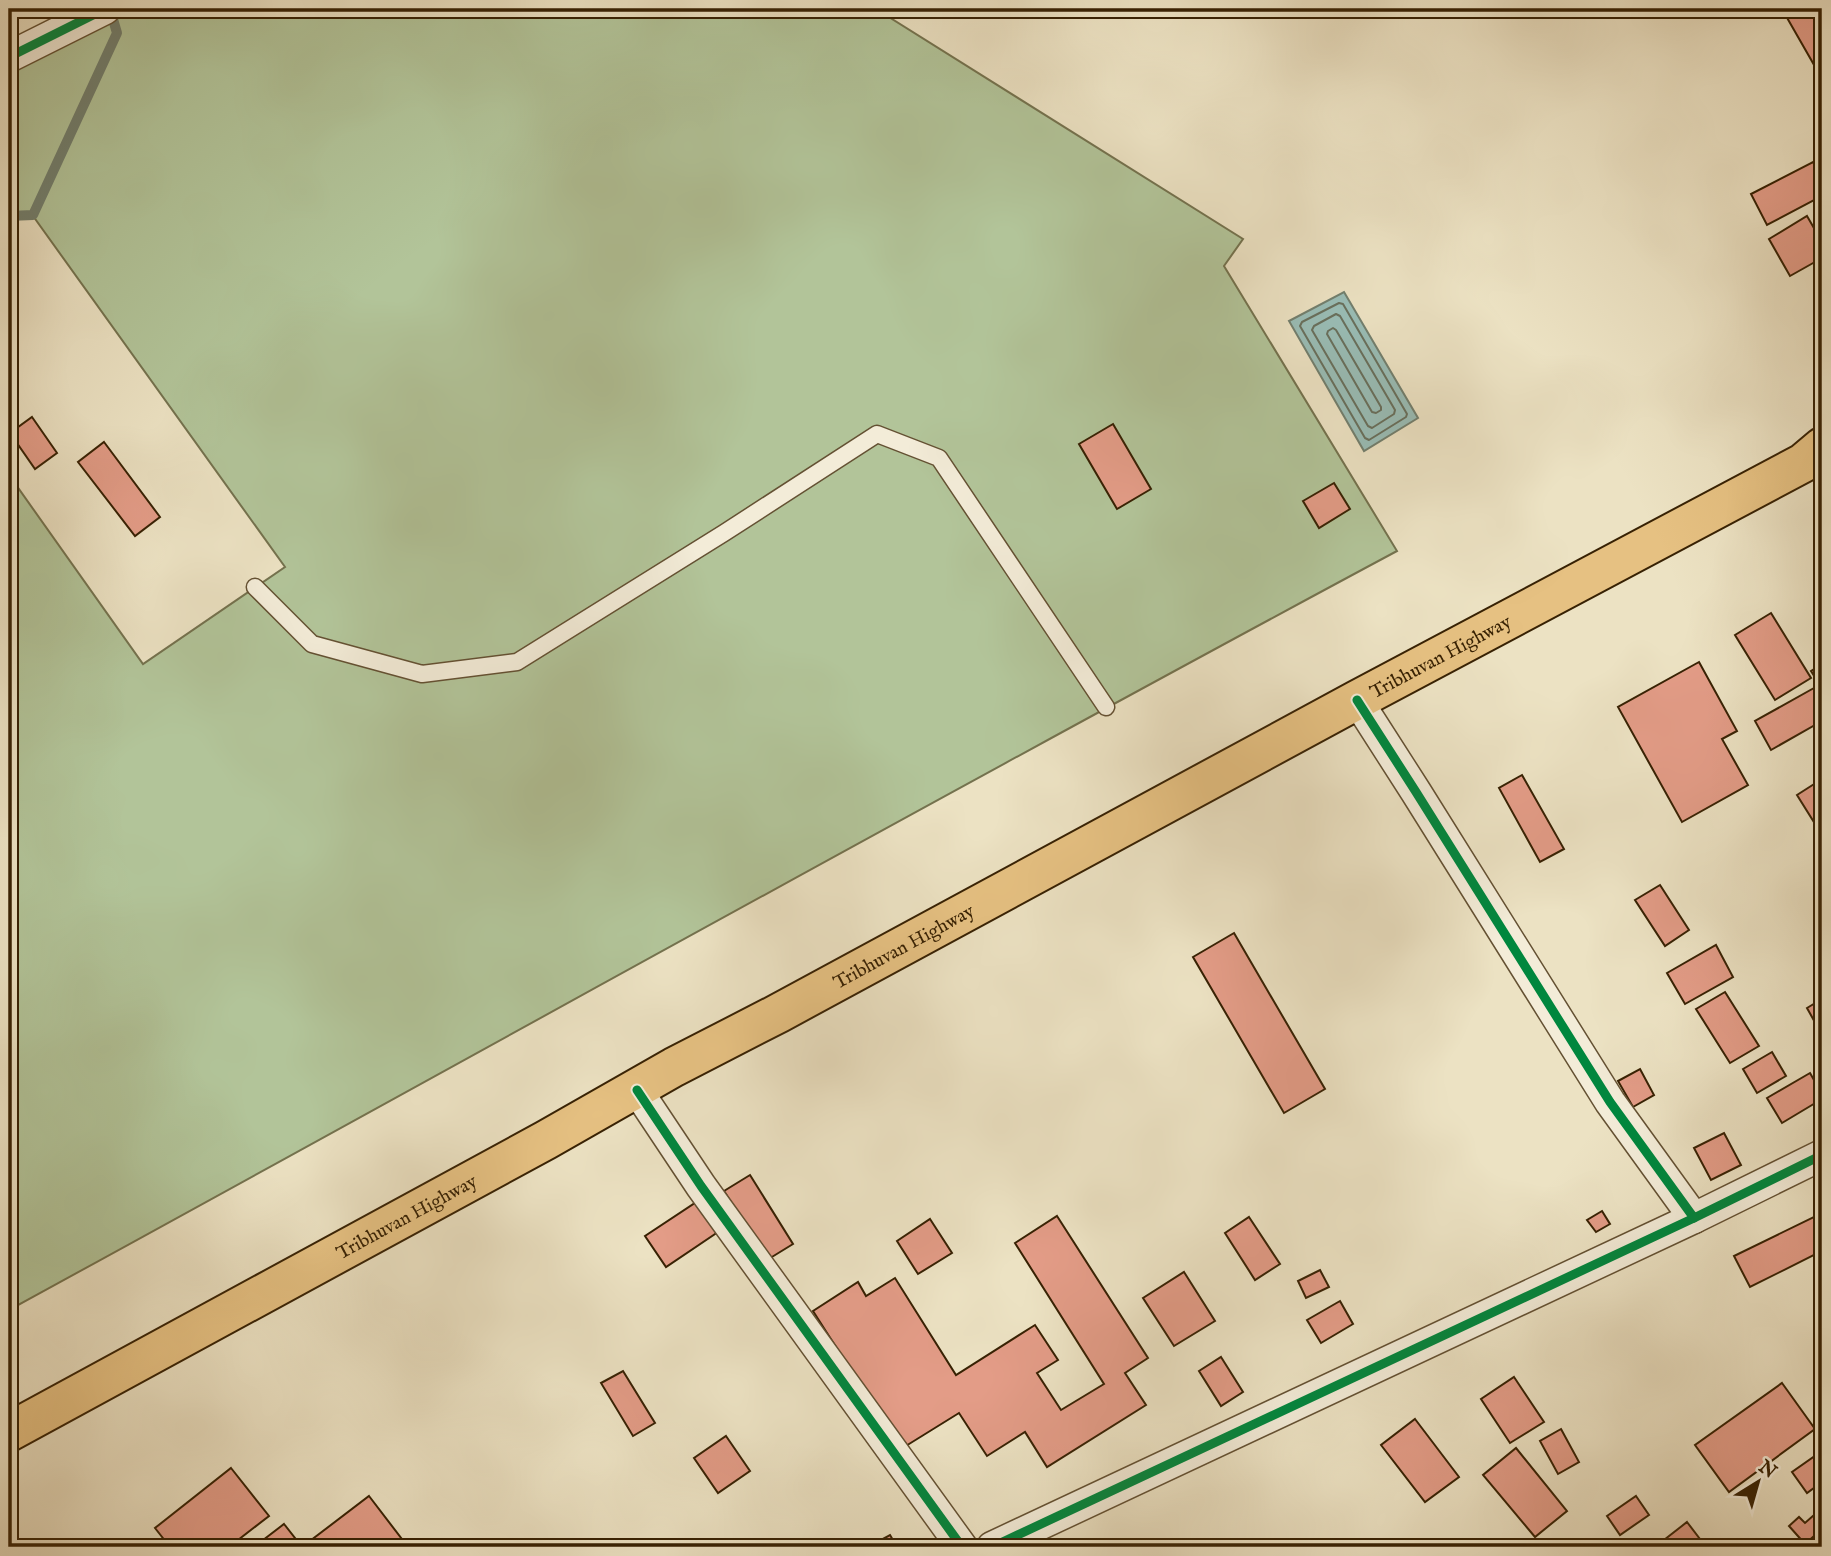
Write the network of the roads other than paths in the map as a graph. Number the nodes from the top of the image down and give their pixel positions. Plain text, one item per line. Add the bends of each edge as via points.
1 (97, 13) edge
2 (9, 57) edge
3 (1816, 456) edge
4 (255, 587) dead end
5 (1357, 700) junction
6 (1106, 707) dead end
7 (637, 1090) junction
8 (1822, 1155) edge
9 (1694, 1218) junction
10 (9, 1432) edge
11 (962, 1547) edge
12 (992, 1547) edge

1 - 2 street
3 - 5 highway, Tribhuvan Highway
4 - 6 lane via 312,644 422,674 517,662 877,434 939,458
5 - 7 highway, Tribhuvan Highway
5 - 9 street via 1610,1102
7 - 10 highway, Tribhuvan Highway
7 - 11 street
8 - 9 street
9 - 12 street

